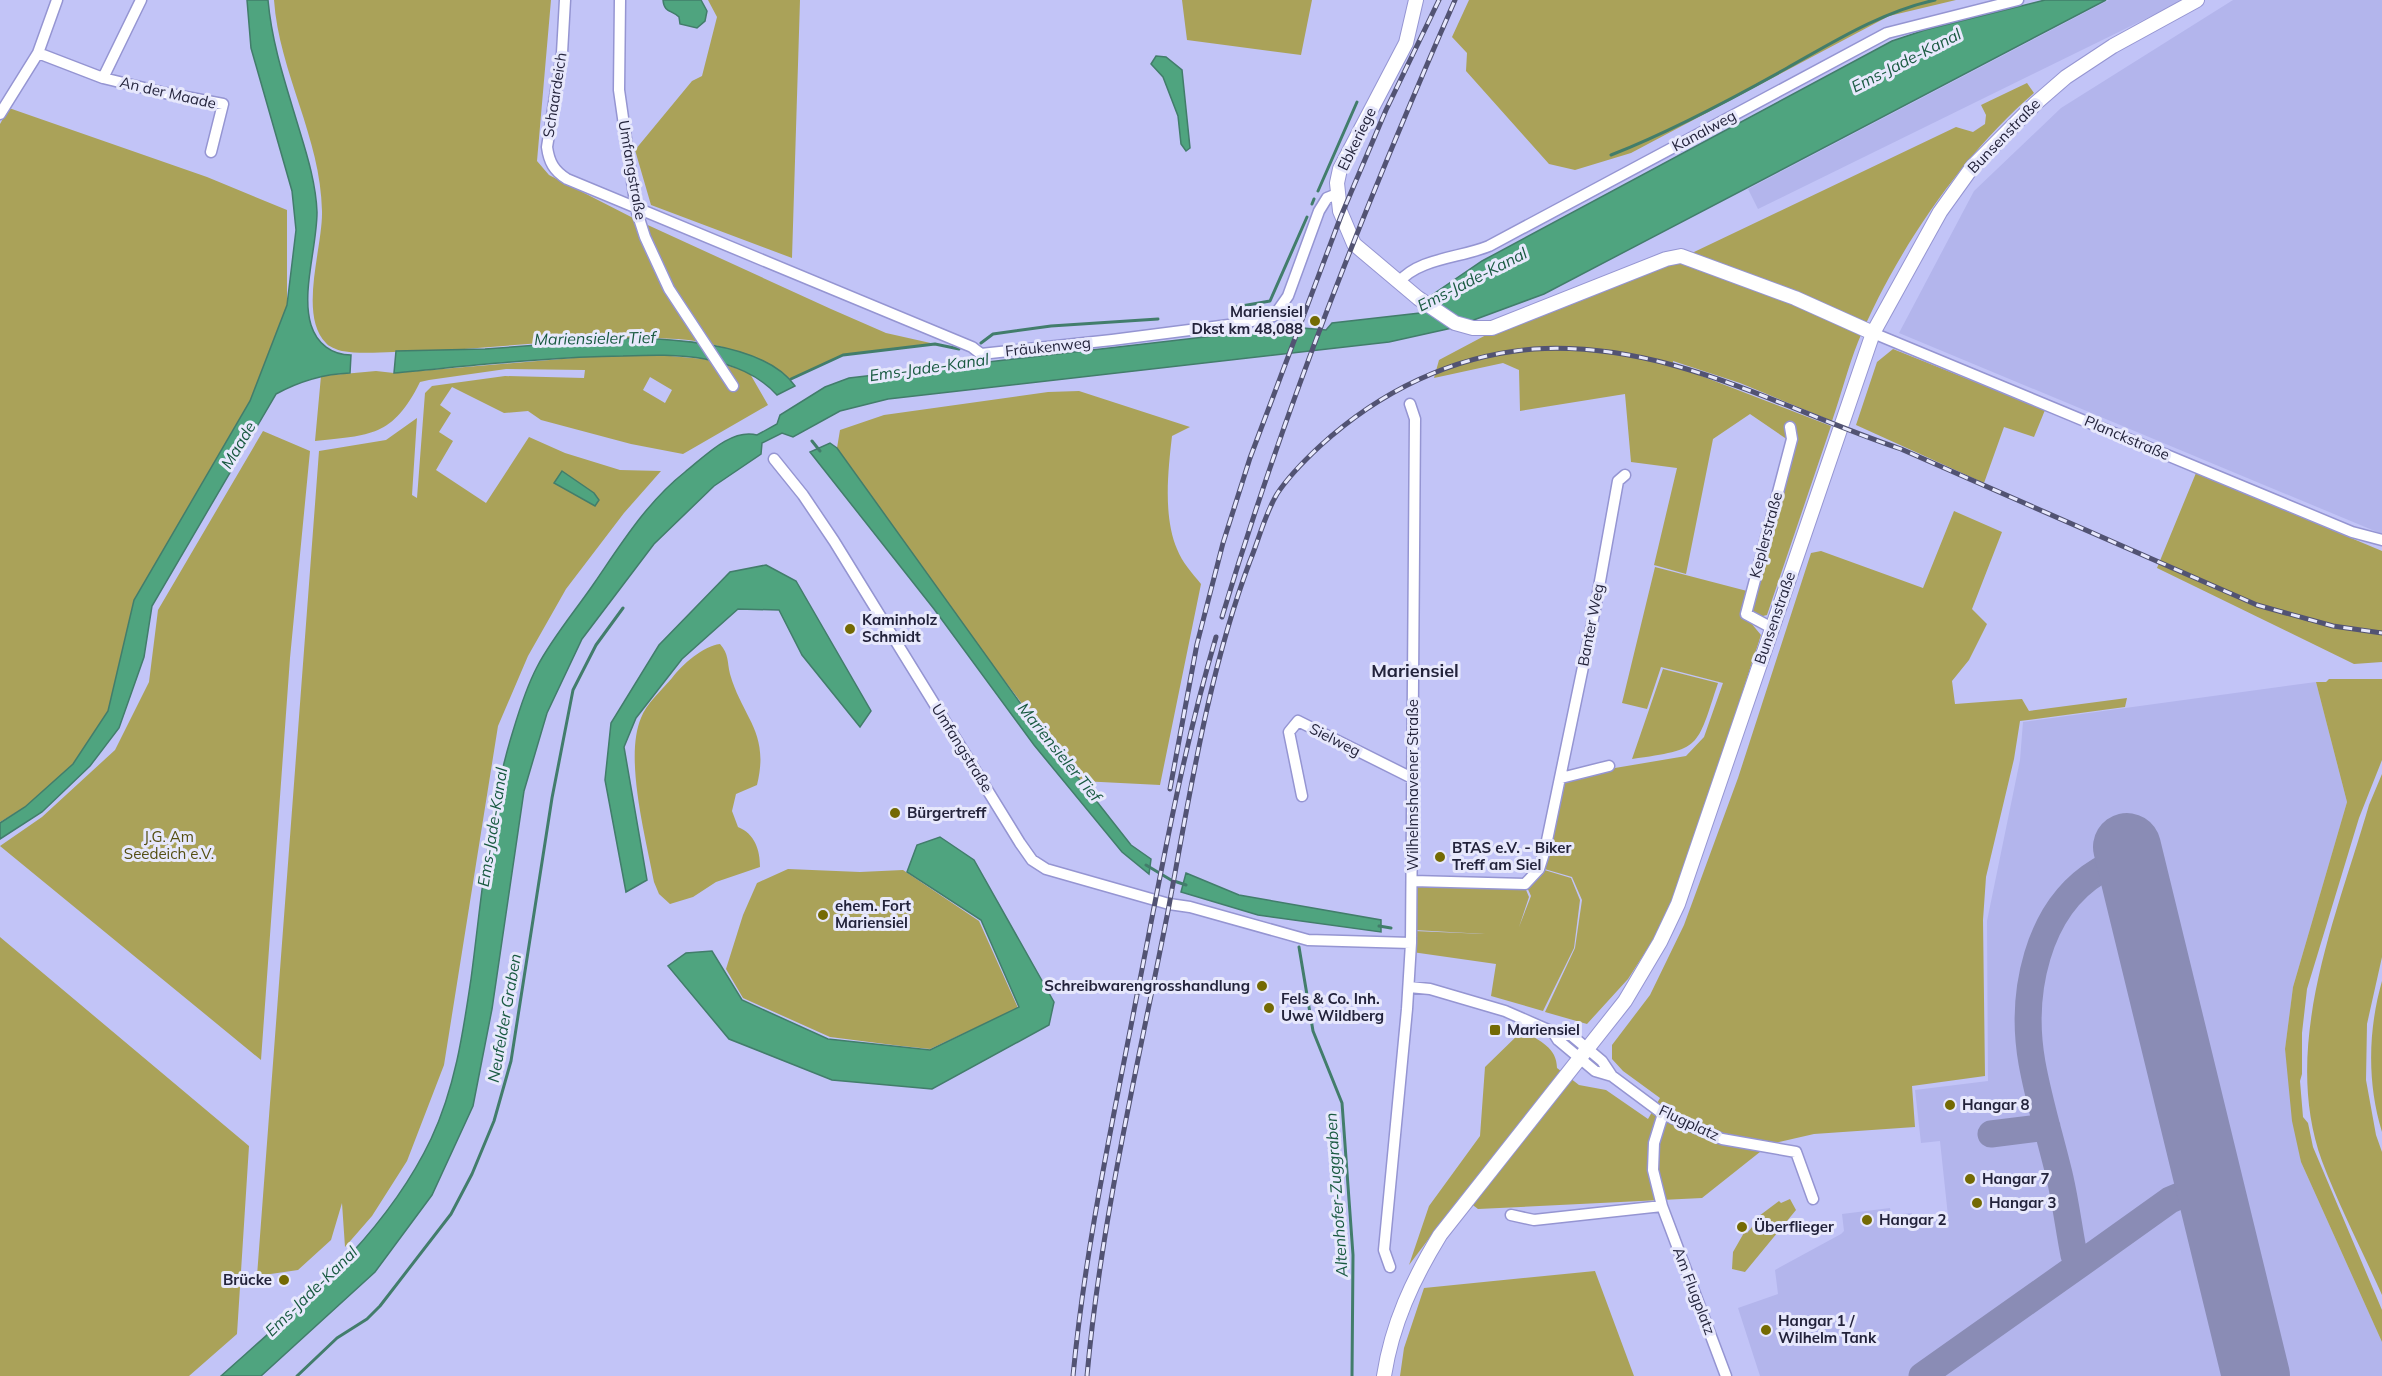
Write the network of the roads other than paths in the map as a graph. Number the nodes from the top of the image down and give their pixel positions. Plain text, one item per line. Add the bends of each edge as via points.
1 (57, 0) edge
2 (141, 0) edge
3 (565, 0) edge
4 (620, 0) edge
5 (1416, 0) edge
6 (2018, 0) edge
7 (2197, 0) edge
8 (38, 53) junction
9 (102, 78) junction
10 (0, 114) edge
11 (211, 152) dead end
12 (1337, 194) junction
13 (636, 209) junction
14 (1399, 282) junction
15 (1873, 333) junction
16 (734, 386) dead end
17 (1410, 404) dead end
18 (1791, 428) dead end
19 (774, 459) dead end
20 (1625, 475) dead end
21 (2382, 540) edge
22 (1772, 628) junction
23 (1609, 766) dead end
24 (1412, 778) junction
25 (1561, 778) junction
26 (1302, 796) dead end
27 (1413, 880) junction
28 (1411, 943) junction
29 (1409, 987) junction
30 (1585, 1054) junction
31 (1663, 1114) junction
32 (1813, 1199) dead end
33 (1662, 1206) junction
34 (1511, 1215) dead end
35 (1390, 1267) dead end
36 (1384, 1376) edge
37 (1726, 1376) edge

1 - 8 street
2 - 9 street, An der Maade
3 - 13 street, Schaardeich via 548,157 556,172 567,179
4 - 13 street, Umfangstraße via 619,90
5 - 12 street, Ebkeriege via 1406,43 1340,169
6 - 14 street, Kanalweg via 1887,33 1489,246 1426,263
7 - 15 street, Bunsenstraße via 2066,77 2002,136 1973,166 1940,212
8 - 9 street, An der Maade
8 - 10 street
9 - 11 street, An der Maade via 223,104
12 - 13 street, Fräukenweg via 1327,198 1319,211 1288,296 1274,316 1244,323 981,354
12 - 14 street, Ebkeriege via 1341,216 1354,244
13 - 16 street, Umfangstraße via 669,290
14 - 15 street, Ebkeriege via 1455,323 1473,328 1500,326 1681,256 1796,298
15 - 21 street, Planckstraße via 2352,532
15 - 22 street, Bunsenstraße
17 - 24 street, Wilhelmshavener Straße via 1415,419
18 - 22 street, Keplerstraße via 1792,439 1746,614
19 - 28 street, Umfangstraße via 834,541 1020,843 1038,866 1308,940
20 - 25 street, Banter Weg via 1618,481
22 - 30 street, Bunsenstraße via 1678,904 1640,979
23 - 25 street
24 - 26 street, Sielweg via 1296,716 1289,732
24 - 27 street, Wilhelmshavener Straße
25 - 27 street, Banter Weg via 1539,868 1525,884
27 - 28 street, Wilhelmshavener Straße
28 - 29 street, Wilhelmshavener Straße
29 - 30 street via 1505,1011 1553,1032 1571,1035
29 - 35 street, Wilhelmshavener Straße via 1384,1250
30 - 31 street, Flugplatz via 1607,1065 1612,1076
30 - 36 street via 1434,1244 1398,1317
31 - 32 street, Flugplatz via 1722,1139 1797,1152
31 - 33 street, Am Flugplatz via 1653,1161
33 - 34 street via 1534,1220
33 - 37 street, Am Flugplatz

